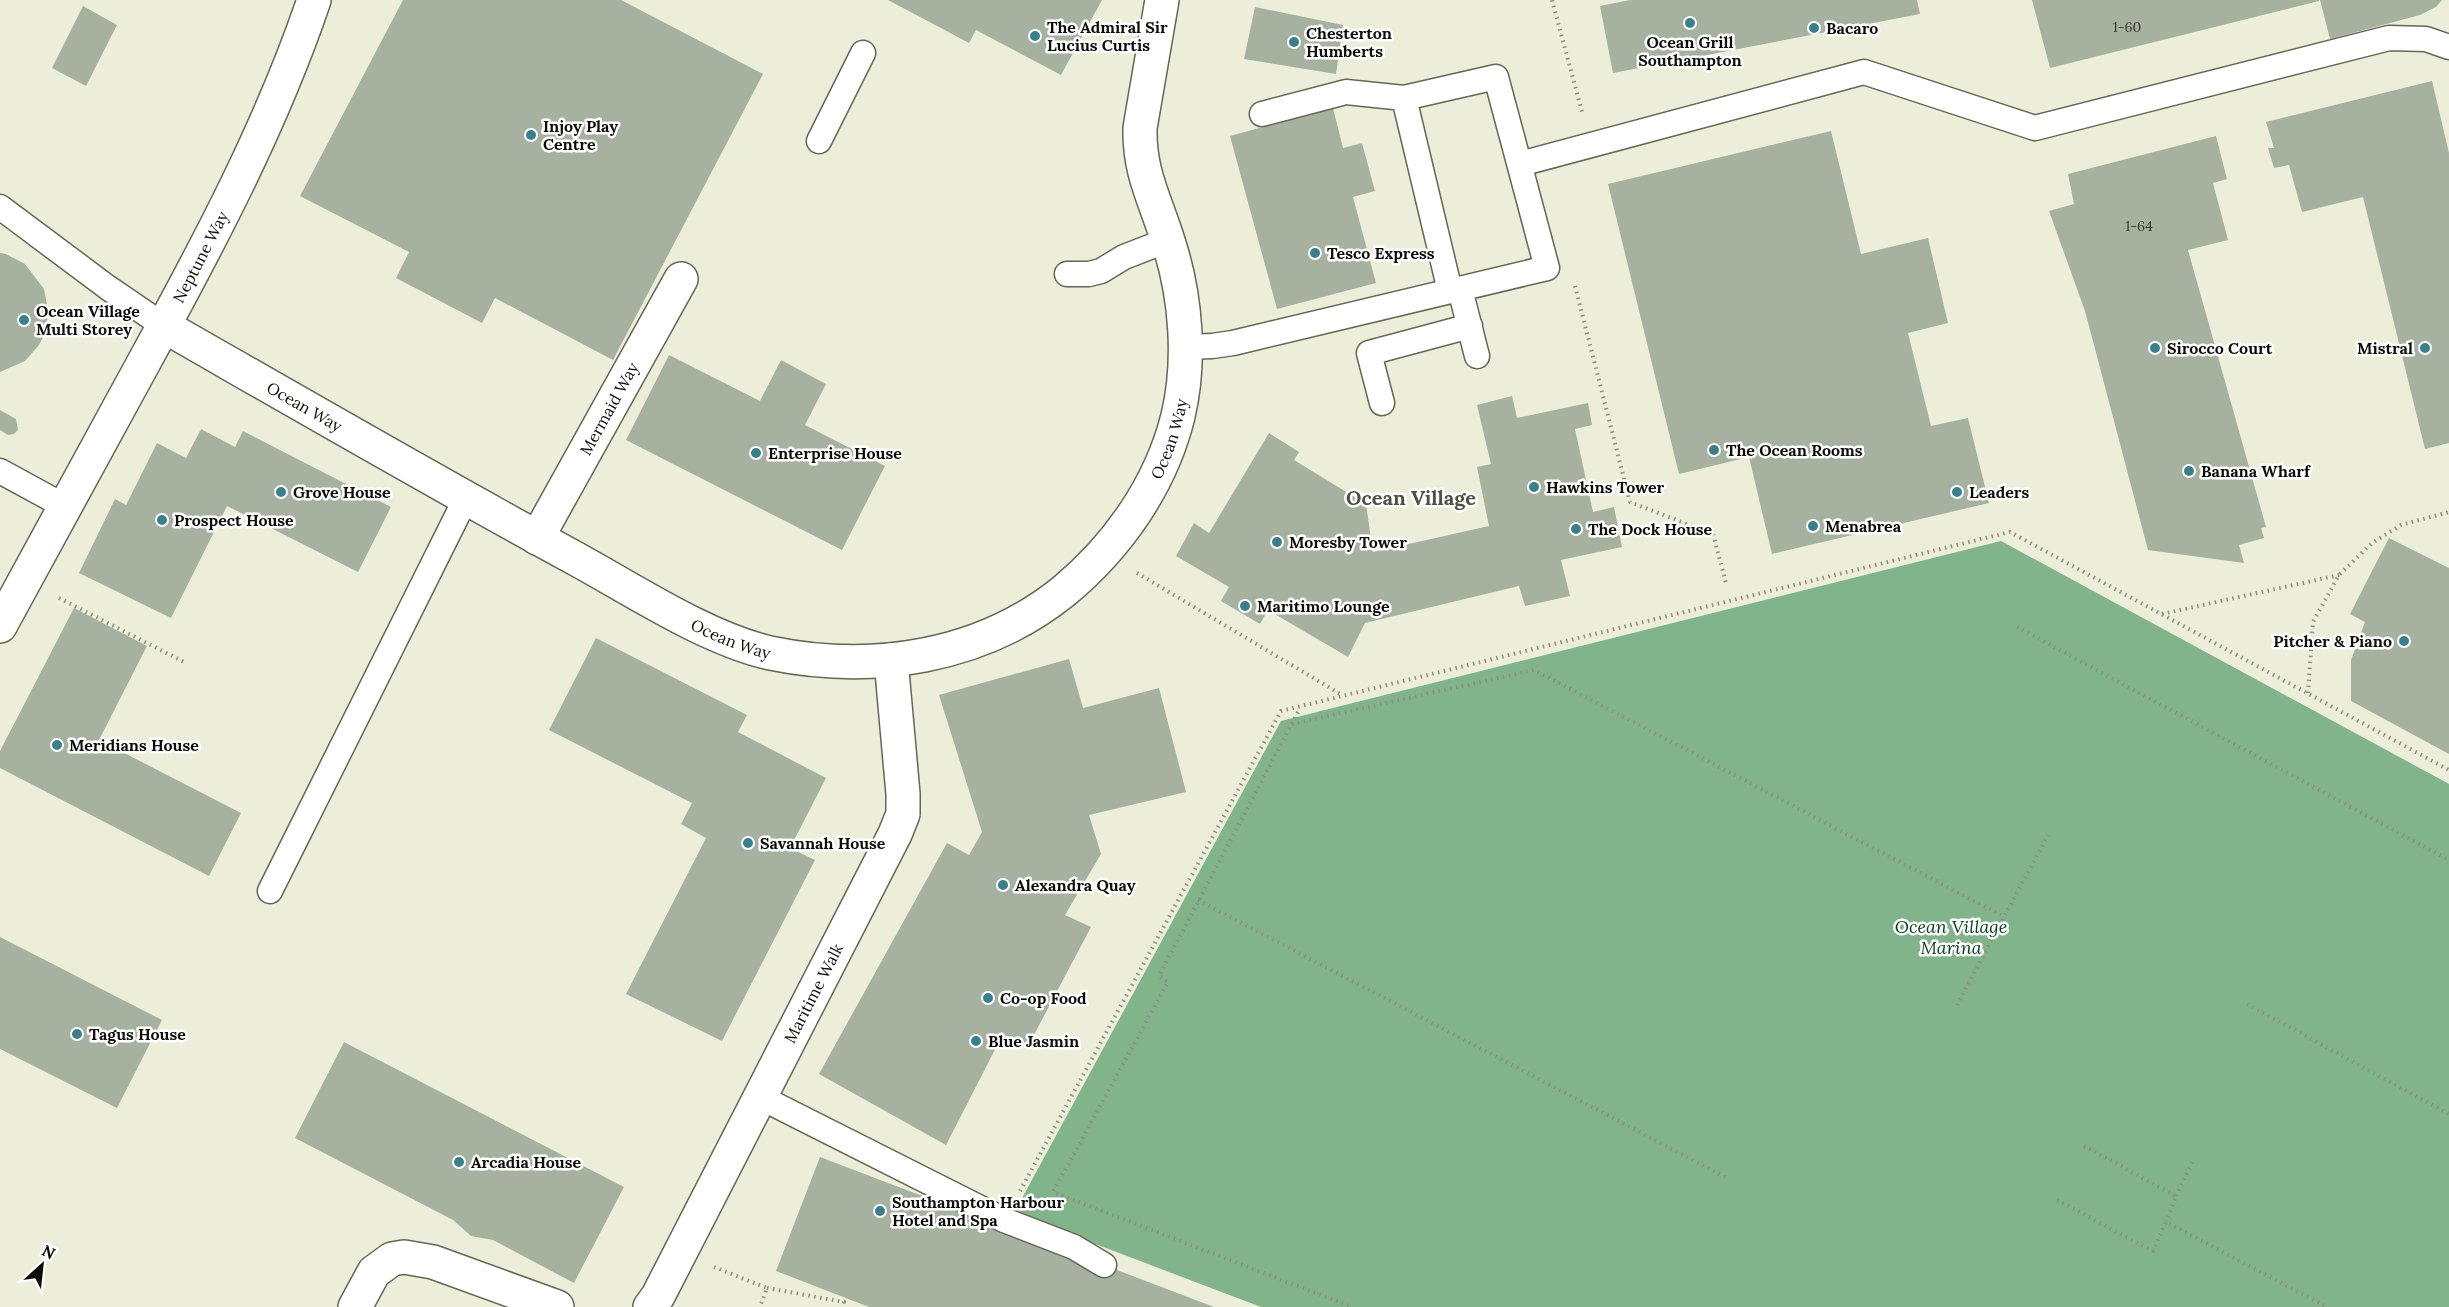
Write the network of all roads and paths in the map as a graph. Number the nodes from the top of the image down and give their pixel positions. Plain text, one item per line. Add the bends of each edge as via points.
1 (314, 0) edge
2 (1162, 0) edge
3 (1552, 0) edge
4 (2449, 47) edge
5 (863, 53) dead end
6 (1404, 98) junction
7 (1262, 114) dead end
8 (819, 141) dead end
9 (1591, 145) junction
10 (1520, 164) junction
11 (0, 207) edge
12 (1168, 240) junction
13 (1547, 268) junction
14 (1066, 274) dead end
15 (681, 279) dead end
16 (1455, 290) junction
17 (164, 326) junction
18 (1470, 326) junction
19 (1184, 347) junction
20 (1478, 356) dead end
21 (1382, 403) dead end
22 (0, 471) edge
23 (466, 498) junction
24 (66, 507) junction
25 (2449, 512) edge
26 (537, 538) junction
27 (1104, 553) junction
28 (2339, 575) junction
29 (25, 581) junction
30 (1726, 584) dead end
31 (2162, 614) junction
32 (0, 626) edge
33 (2017, 627) dead end
34 (891, 660) junction
35 (186, 663) dead end
36 (2308, 693) junction
37 (1342, 696) junction
38 (1298, 712) dead end
39 (1292, 724) junction
40 (2449, 770) edge
41 (2048, 835) dead end
42 (2449, 860) edge
43 (270, 891) dead end
44 (1198, 900) junction
45 (2005, 916) junction
46 (2247, 1004) dead end
47 (1957, 1005) dead end
48 (760, 1097) junction
49 (2449, 1114) edge
50 (2084, 1146) dead end
51 (2194, 1158) dead end
52 (1729, 1179) dead end
53 (2176, 1196) junction
54 (2057, 1200) dead end
55 (1004, 1220) junction
56 (2166, 1222) junction
57 (680, 1254) junction
58 (1104, 1265) dead end
59 (767, 1288) junction
60 (355, 1307) edge
61 (557, 1307) edge
62 (650, 1307) edge
63 (760, 1307) edge
64 (842, 1307) edge
65 (1352, 1307) edge
66 (2327, 1307) edge

1 - 17 street, Neptune Way via 243,176
2 - 12 street, Ocean Way via 1139,146 1146,183
3 - 9 path
4 - 9 lane via 2426,39 2390,38 2035,128 1864,72
5 - 8 lane
6 - 7 lane via 1346,92
6 - 10 lane via 1497,77
6 - 16 lane
9 - 10 lane
10 - 13 lane
11 - 17 lane
12 - 14 lane via 1124,257 1101,271
12 - 19 street, Ocean Way via 1180,283
13 - 16 lane
13 - 30 path via 1570,263 1630,502 1713,534
15 - 26 street, Mermaid Way
16 - 18 lane
16 - 19 lane via 1233,343
17 - 23 street, Ocean Way
17 - 24 street
18 - 20 lane
18 - 21 lane via 1369,353
19 - 27 street, Ocean Way via 1178,417 1169,442 1144,497
22 - 24 lane
23 - 26 street, Ocean Way
23 - 43 lane
24 - 29 street
25 - 28 path via 2401,525 2372,543
26 - 34 street, Ocean Way via 736,643 825,661
27 - 34 street, Ocean Way via 1058,596 1003,630 950,650
27 - 37 path
28 - 31 path
28 - 36 path via 2313,622
29 - 32 street
29 - 35 path
31 - 36 path
31 - 37 path via 2010,531
33 - 42 path
34 - 48 street, Maritime Walk via 903,814
36 - 40 path
37 - 55 path via 1281,711
38 - 39 path
39 - 44 path
39 - 45 path via 1534,670
41 - 45 path
44 - 52 path
44 - 65 path via 1159,976 1168,982 1053,1192
45 - 47 path
46 - 49 path
48 - 55 lane
48 - 57 street, Maritime Walk
50 - 53 path
51 - 53 path
53 - 56 path
54 - 56 path via 2153,1251
55 - 58 lane via 1074,1247
56 - 66 path
57 - 59 path
57 - 62 street, Maritime Walk
59 - 63 path
59 - 64 path via 844,1302
60 - 61 street via 374,1272 392,1259 404,1257 433,1262

